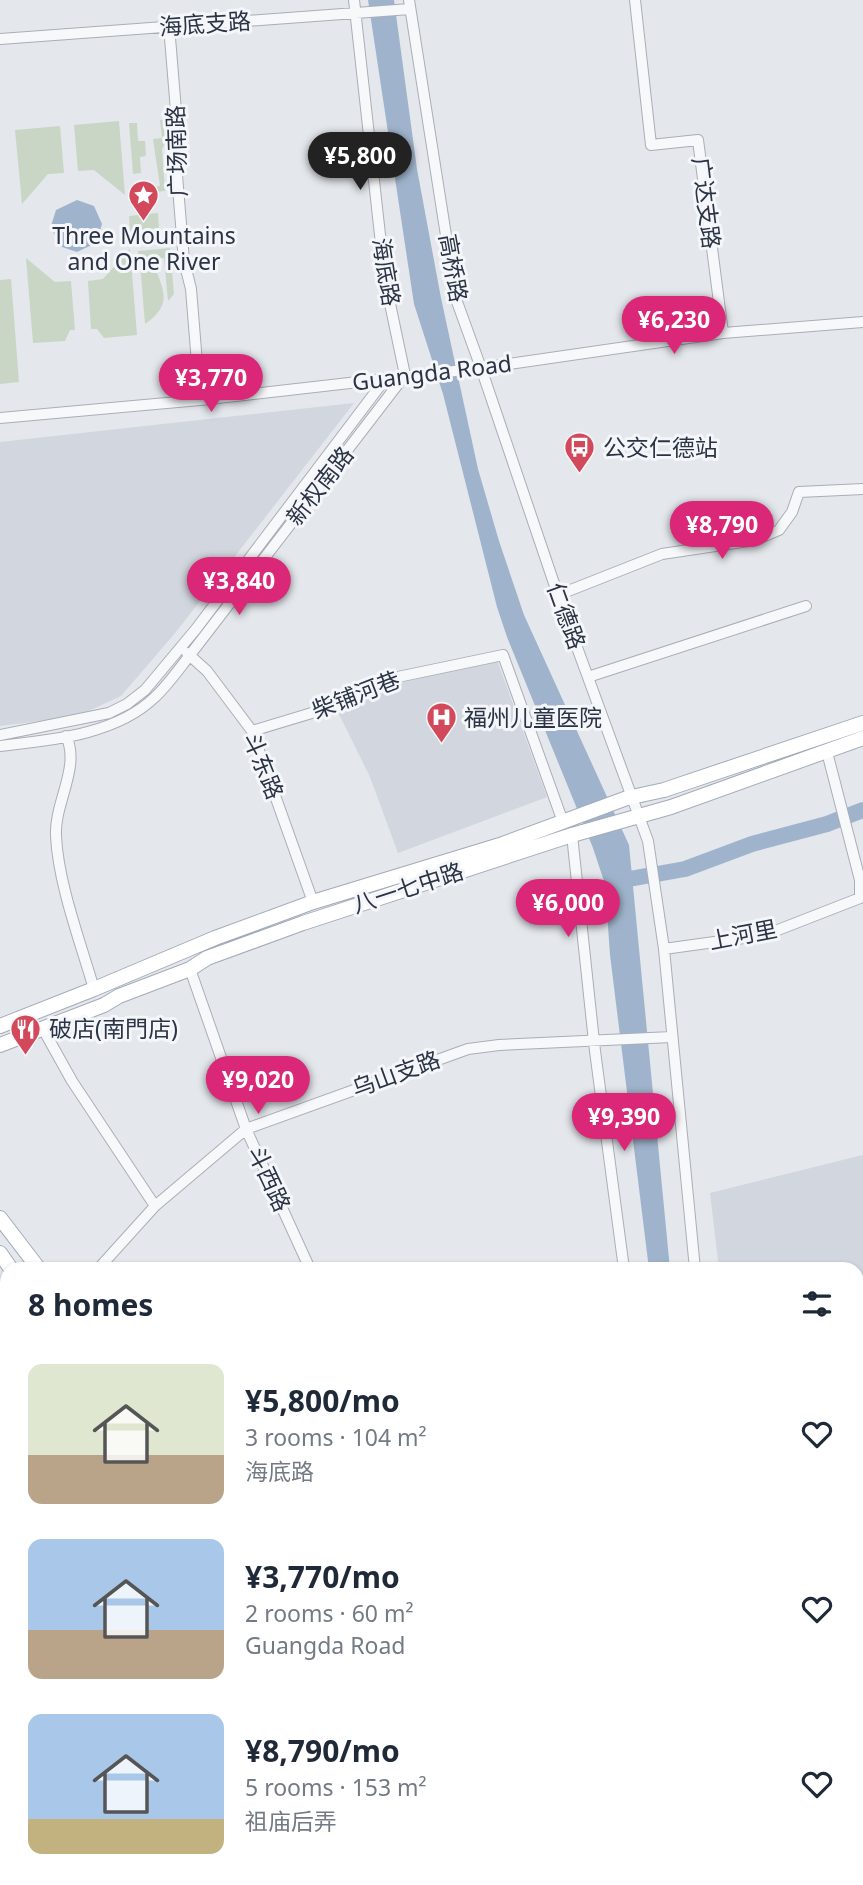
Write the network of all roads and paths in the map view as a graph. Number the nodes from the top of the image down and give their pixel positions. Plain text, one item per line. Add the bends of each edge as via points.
1 (354, 0) edge
2 (635, 0) edge
3 (409, 5) edge
4 (357, 13) junction
5 (169, 26) junction
6 (0, 39) edge
7 (863, 322) edge
8 (723, 333) junction
9 (481, 368) junction
10 (405, 375) junction
11 (386, 378) junction
12 (200, 400) junction
13 (0, 418) edge
14 (863, 489) edge
15 (558, 596) junction
16 (806, 606) dead end
17 (186, 651) junction
18 (588, 677) junction
19 (863, 723) edge
20 (252, 732) junction
21 (0, 735) edge
22 (66, 736) junction
23 (863, 738) edge
24 (0, 746) edge
25 (827, 752) junction
26 (626, 799) junction
27 (636, 815) junction
28 (563, 822) junction
29 (572, 835) junction
30 (861, 879) edge
31 (313, 902) junction
32 (664, 949) junction
33 (190, 969) junction
34 (94, 989) junction
35 (0, 1026) edge
36 (43, 1028) junction
37 (672, 1037) junction
38 (594, 1040) junction
39 (0, 1045) edge
40 (246, 1129) junction
41 (156, 1206) junction
42 (0, 1218) edge
43 (34, 1262) edge
44 (104, 1262) edge
45 (307, 1262) edge
46 (623, 1262) edge
47 (694, 1262) edge

1 - 4 street, 海底路
2 - 8 street, 广达支路 via 651,145 698,140
3 - 4 street, 海底支路
3 - 9 street, 高桥路 via 456,299
4 - 5 street, 海底支路
4 - 10 street, 海底路 via 385,281
5 - 6 street, 海底支路
5 - 12 street, 广场南路 via 184,261 191,289
7 - 8 street, Guangda Road
8 - 9 street, Guangda Road
9 - 10 street, Guangda Road
9 - 15 street, 仁德路
10 - 11 street, Guangda Road
10 - 17 street, 新权南路
11 - 12 street, Guangda Road
11 - 17 street, 新权南路
12 - 13 street, Guangda Road
14 - 15 street via 799,492 779,530 755,540 662,554
15 - 18 street, 仁德路
16 - 18 street
17 - 20 street, 斗东路 via 207,671
17 - 21 street, 新权南路 via 127,704 64,724
17 - 22 street, 新权南路 via 154,698 134,713
18 - 26 street, 仁德路
19 - 26 main road, 八一七中路
20 - 28 street, 柴铺河巷 via 326,709 393,678 503,655
20 - 31 street, 斗东路
22 - 24 street, 新权南路
22 - 34 street via 72,749 55,833 59,864
23 - 25 main road, 八一七中路
25 - 27 main road, 八一七中路
25 - 30 street
26 - 27 street, 仁德路
26 - 28 main road, 八一七中路
27 - 29 main road, 八一七中路
27 - 32 street, 仁德路 via 653,862
28 - 31 main road, 八一七中路
29 - 33 main road, 八一七中路 via 303,923 207,958
29 - 38 street
30 - 32 street, 上河里 via 860,898 765,935
31 - 34 main road, 八一七中路
32 - 37 street
33 - 36 main road, 八一七中路
33 - 40 street, 斗西路
34 - 35 main road, 八一七中路
36 - 39 main road, 八一七中路
36 - 41 street via 72,1081
37 - 38 street, 乌山支路
37 - 47 street
38 - 40 street, 乌山支路 via 468,1049
38 - 46 street
40 - 41 street, 乌山支路
40 - 45 street, 斗西路
41 - 44 street, 乌山支路
42 - 43 main road

